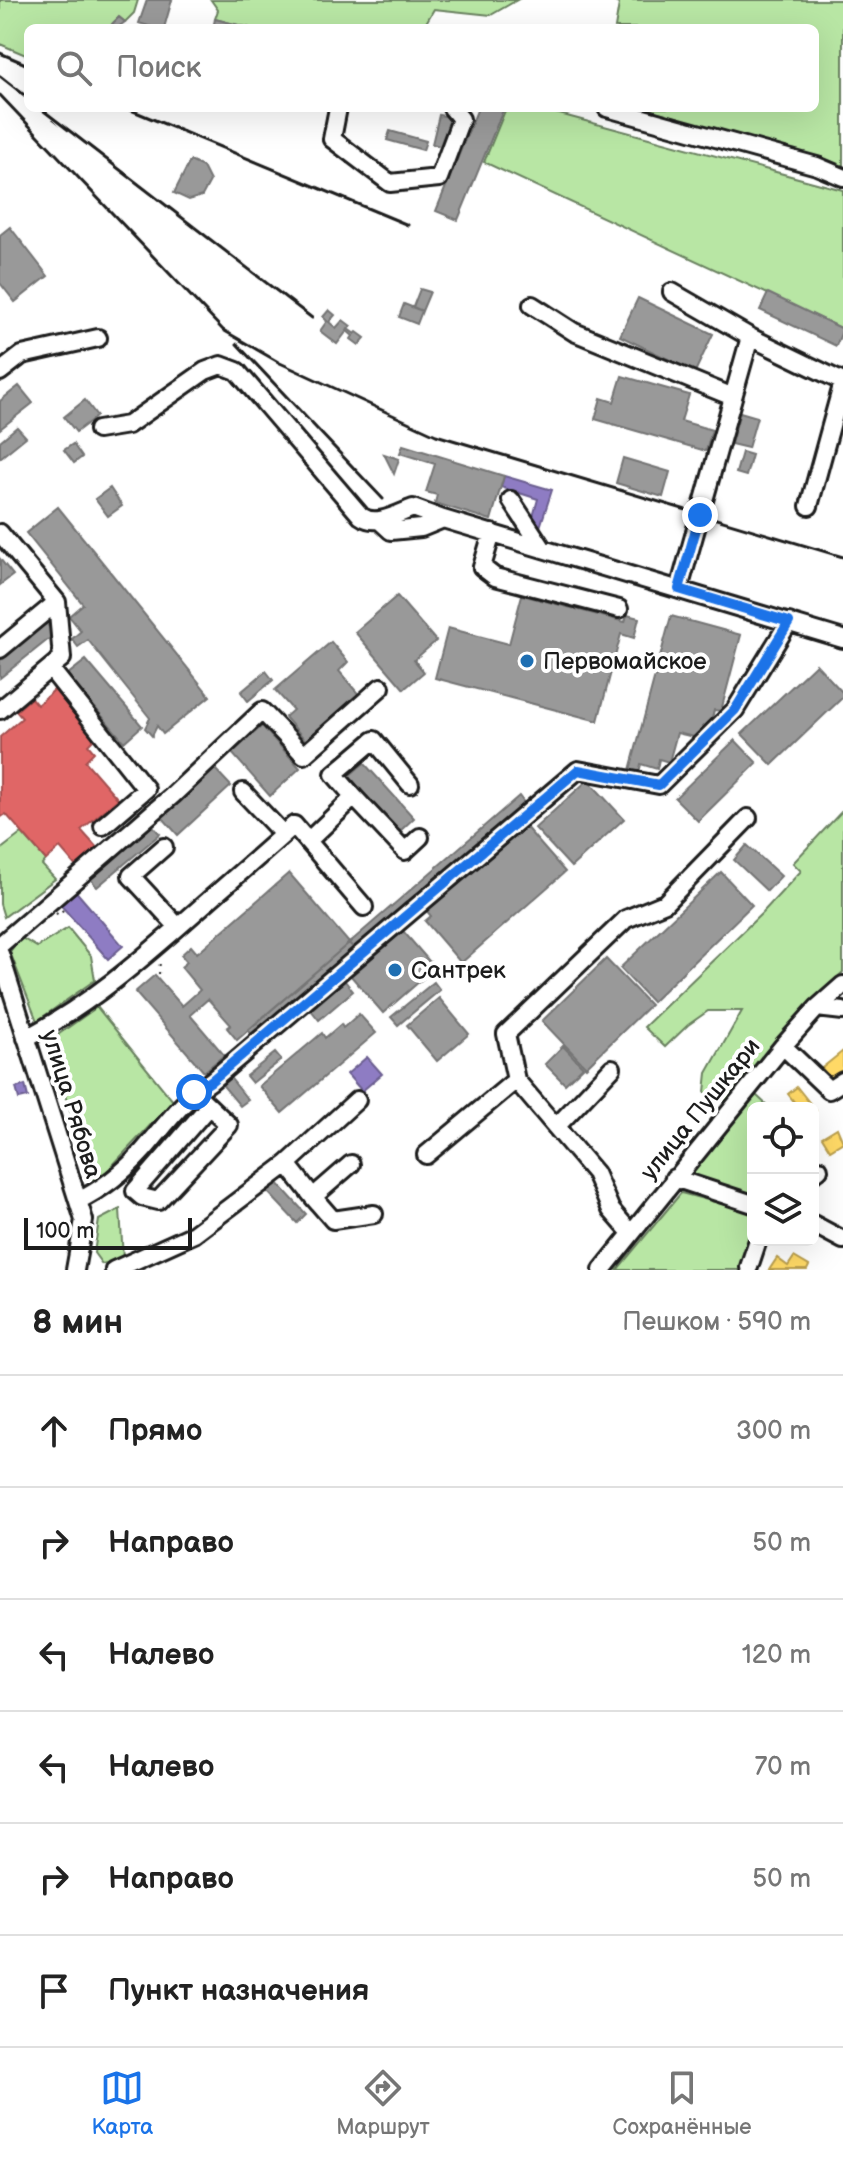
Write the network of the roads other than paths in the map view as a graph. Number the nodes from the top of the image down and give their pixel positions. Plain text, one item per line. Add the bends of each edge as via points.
1 (337, 112) edge
2 (455, 112) edge
3 (621, 112) edge
4 (843, 177) edge
5 (672, 292) dead end
6 (532, 305) dead end
7 (750, 337) junction
8 (98, 338) dead end
9 (0, 372) edge
10 (733, 397) junction
11 (98, 430) dead end
12 (511, 500) dead end
13 (809, 506) dead end
14 (0, 533) edge
15 (492, 533) junction
16 (543, 549) junction
17 (679, 589) junction
18 (57, 602) junction
19 (619, 609) dead end
20 (789, 622) junction
21 (843, 639) edge
22 (0, 649) edge
23 (50, 668) junction
24 (381, 687) dead end
25 (0, 710) edge
26 (410, 784) dead end
27 (243, 792) dead end
28 (354, 797) junction
29 (748, 818) dead end
30 (103, 826) dead end
31 (283, 834) junction
32 (420, 837) dead end
33 (308, 841) junction
34 (164, 847) dead end
35 (364, 907) dead end
36 (178, 927) junction
37 (0, 945) edge
38 (1, 962) edge
39 (843, 985) edge
40 (817, 1008) junction
41 (843, 1011) edge
42 (26, 1038) junction
43 (783, 1046) junction
44 (612, 1068) dead end
45 (516, 1080) junction
46 (843, 1081) edge
47 (194, 1092) junction
48 (357, 1100) dead end
49 (209, 1106) junction
50 (556, 1127) junction
51 (426, 1155) dead end
52 (287, 1164) junction
53 (351, 1164) dead end
54 (674, 1178) junction
55 (313, 1197) junction
56 (78, 1201) junction
57 (747, 1202) edge
58 (374, 1214) dead end
59 (819, 1227) edge
60 (631, 1233) junction
61 (843, 1240) edge
62 (756, 1246) edge
63 (749, 1267) dead end
64 (75, 1270) edge
65 (114, 1270) edge
66 (602, 1270) edge

1 - 2 street via 332,139 390,183 439,178 461,119
3 - 4 street
5 - 7 street
6 - 10 street via 574,332
7 - 10 street
7 - 13 street via 843,382
8 - 9 street via 22,355
10 - 17 street
11 - 15 street via 128,425 221,365 237,371 368,521 413,508
12 - 16 street
14 - 18 street
15 - 16 street
15 - 19 street via 482,567 495,577
16 - 17 street
17 - 20 street
18 - 22 street
18 - 23 street via 62,658
20 - 21 street
20 - 47 street via 735,710 659,785 578,770
23 - 25 street
23 - 30 street via 146,789
24 - 37 street via 304,755 262,711
26 - 28 street via 374,740 334,774
27 - 31 street
28 - 32 street via 405,851
28 - 33 street
29 - 45 street via 665,903 626,919 506,1034
31 - 33 street via 294,825
31 - 36 street
33 - 35 street
34 - 36 street via 131,876
36 - 42 street via 110,983
38 - 42 street, улица Рябова
39 - 40 street, улица Пушкари
40 - 41 street
40 - 43 street, улица Пушкари
42 - 56 street, улица Рябова
43 - 46 street via 829,1090
43 - 54 street, улица Пушкари
44 - 50 street
45 - 50 street
45 - 51 street
47 - 49 street
47 - 56 street via 139,1155 102,1189
48 - 52 street
49 - 49 street via 229,1125 158,1201 142,1197 135,1191
50 - 60 street via 595,1173 611,1210
52 - 55 street
52 - 65 street via 194,1234
53 - 55 street
54 - 57 street
54 - 60 street, улица Пушкари
55 - 58 street via 333,1220
56 - 64 street, улица Рябова via 84,1220
59 - 61 street
60 - 66 street, улица Пушкари
62 - 63 street

